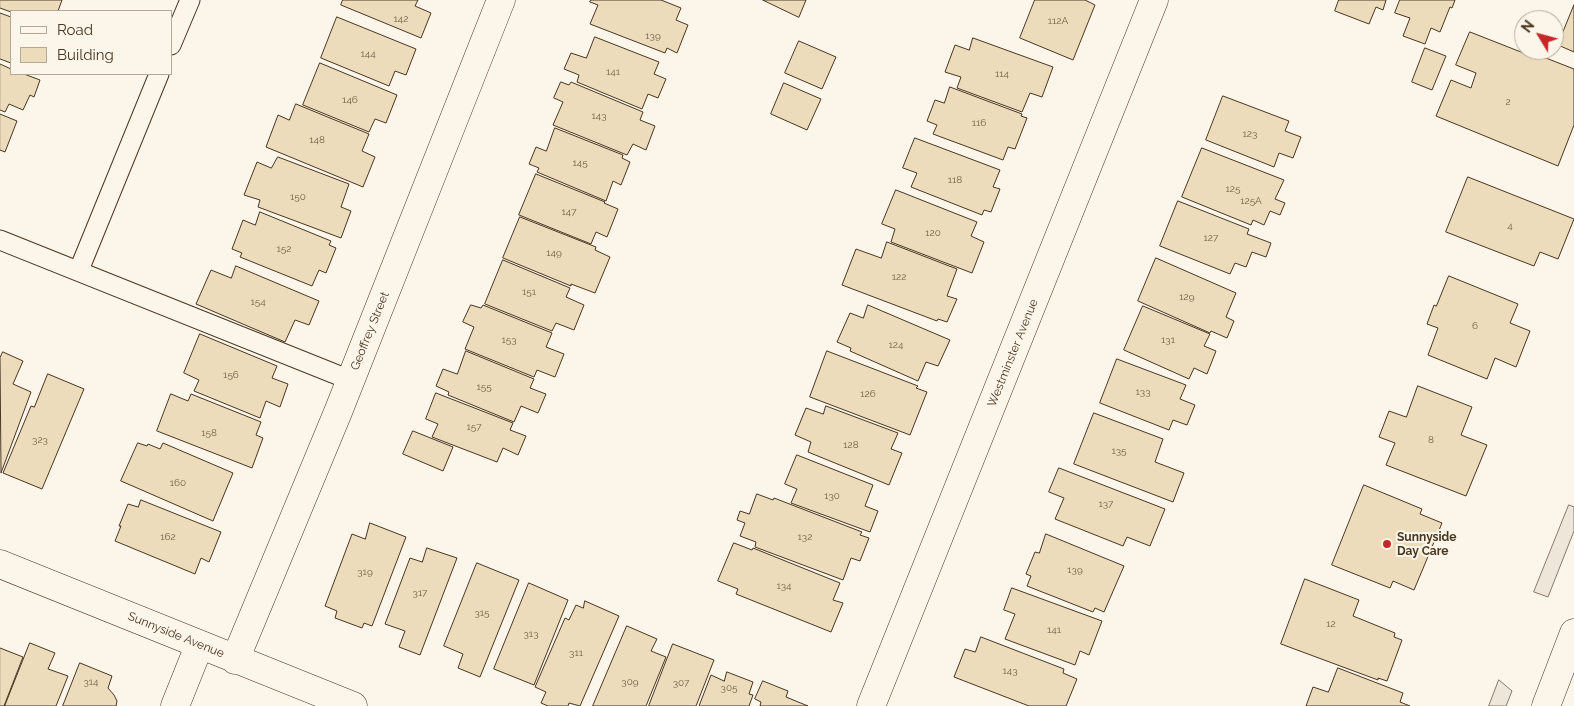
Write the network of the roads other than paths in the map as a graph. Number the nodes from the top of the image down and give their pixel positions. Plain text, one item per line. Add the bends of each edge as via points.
1 (190, 0) edge
2 (501, 0) edge
3 (1154, 0) edge
4 (172, 43) edge
5 (159, 75) edge
6 (0, 240) edge
7 (79, 270) junction
8 (350, 380) junction
9 (0, 564) edge
10 (1574, 633) edge
11 (199, 646) junction
12 (235, 660) junction
13 (175, 706) edge
14 (353, 706) edge
15 (871, 706) edge
16 (1546, 706) edge

1 - 4 lane
2 - 8 street, Geoffrey Street
3 - 15 street, Westminster Avenue
5 - 7 lane
6 - 7 lane
7 - 8 lane
8 - 12 street, Geoffrey Street
9 - 11 street, Sunnyside Avenue
10 - 16 street
11 - 12 street, Sunnyside Avenue
11 - 13 street
12 - 14 street, Sunnyside Avenue

